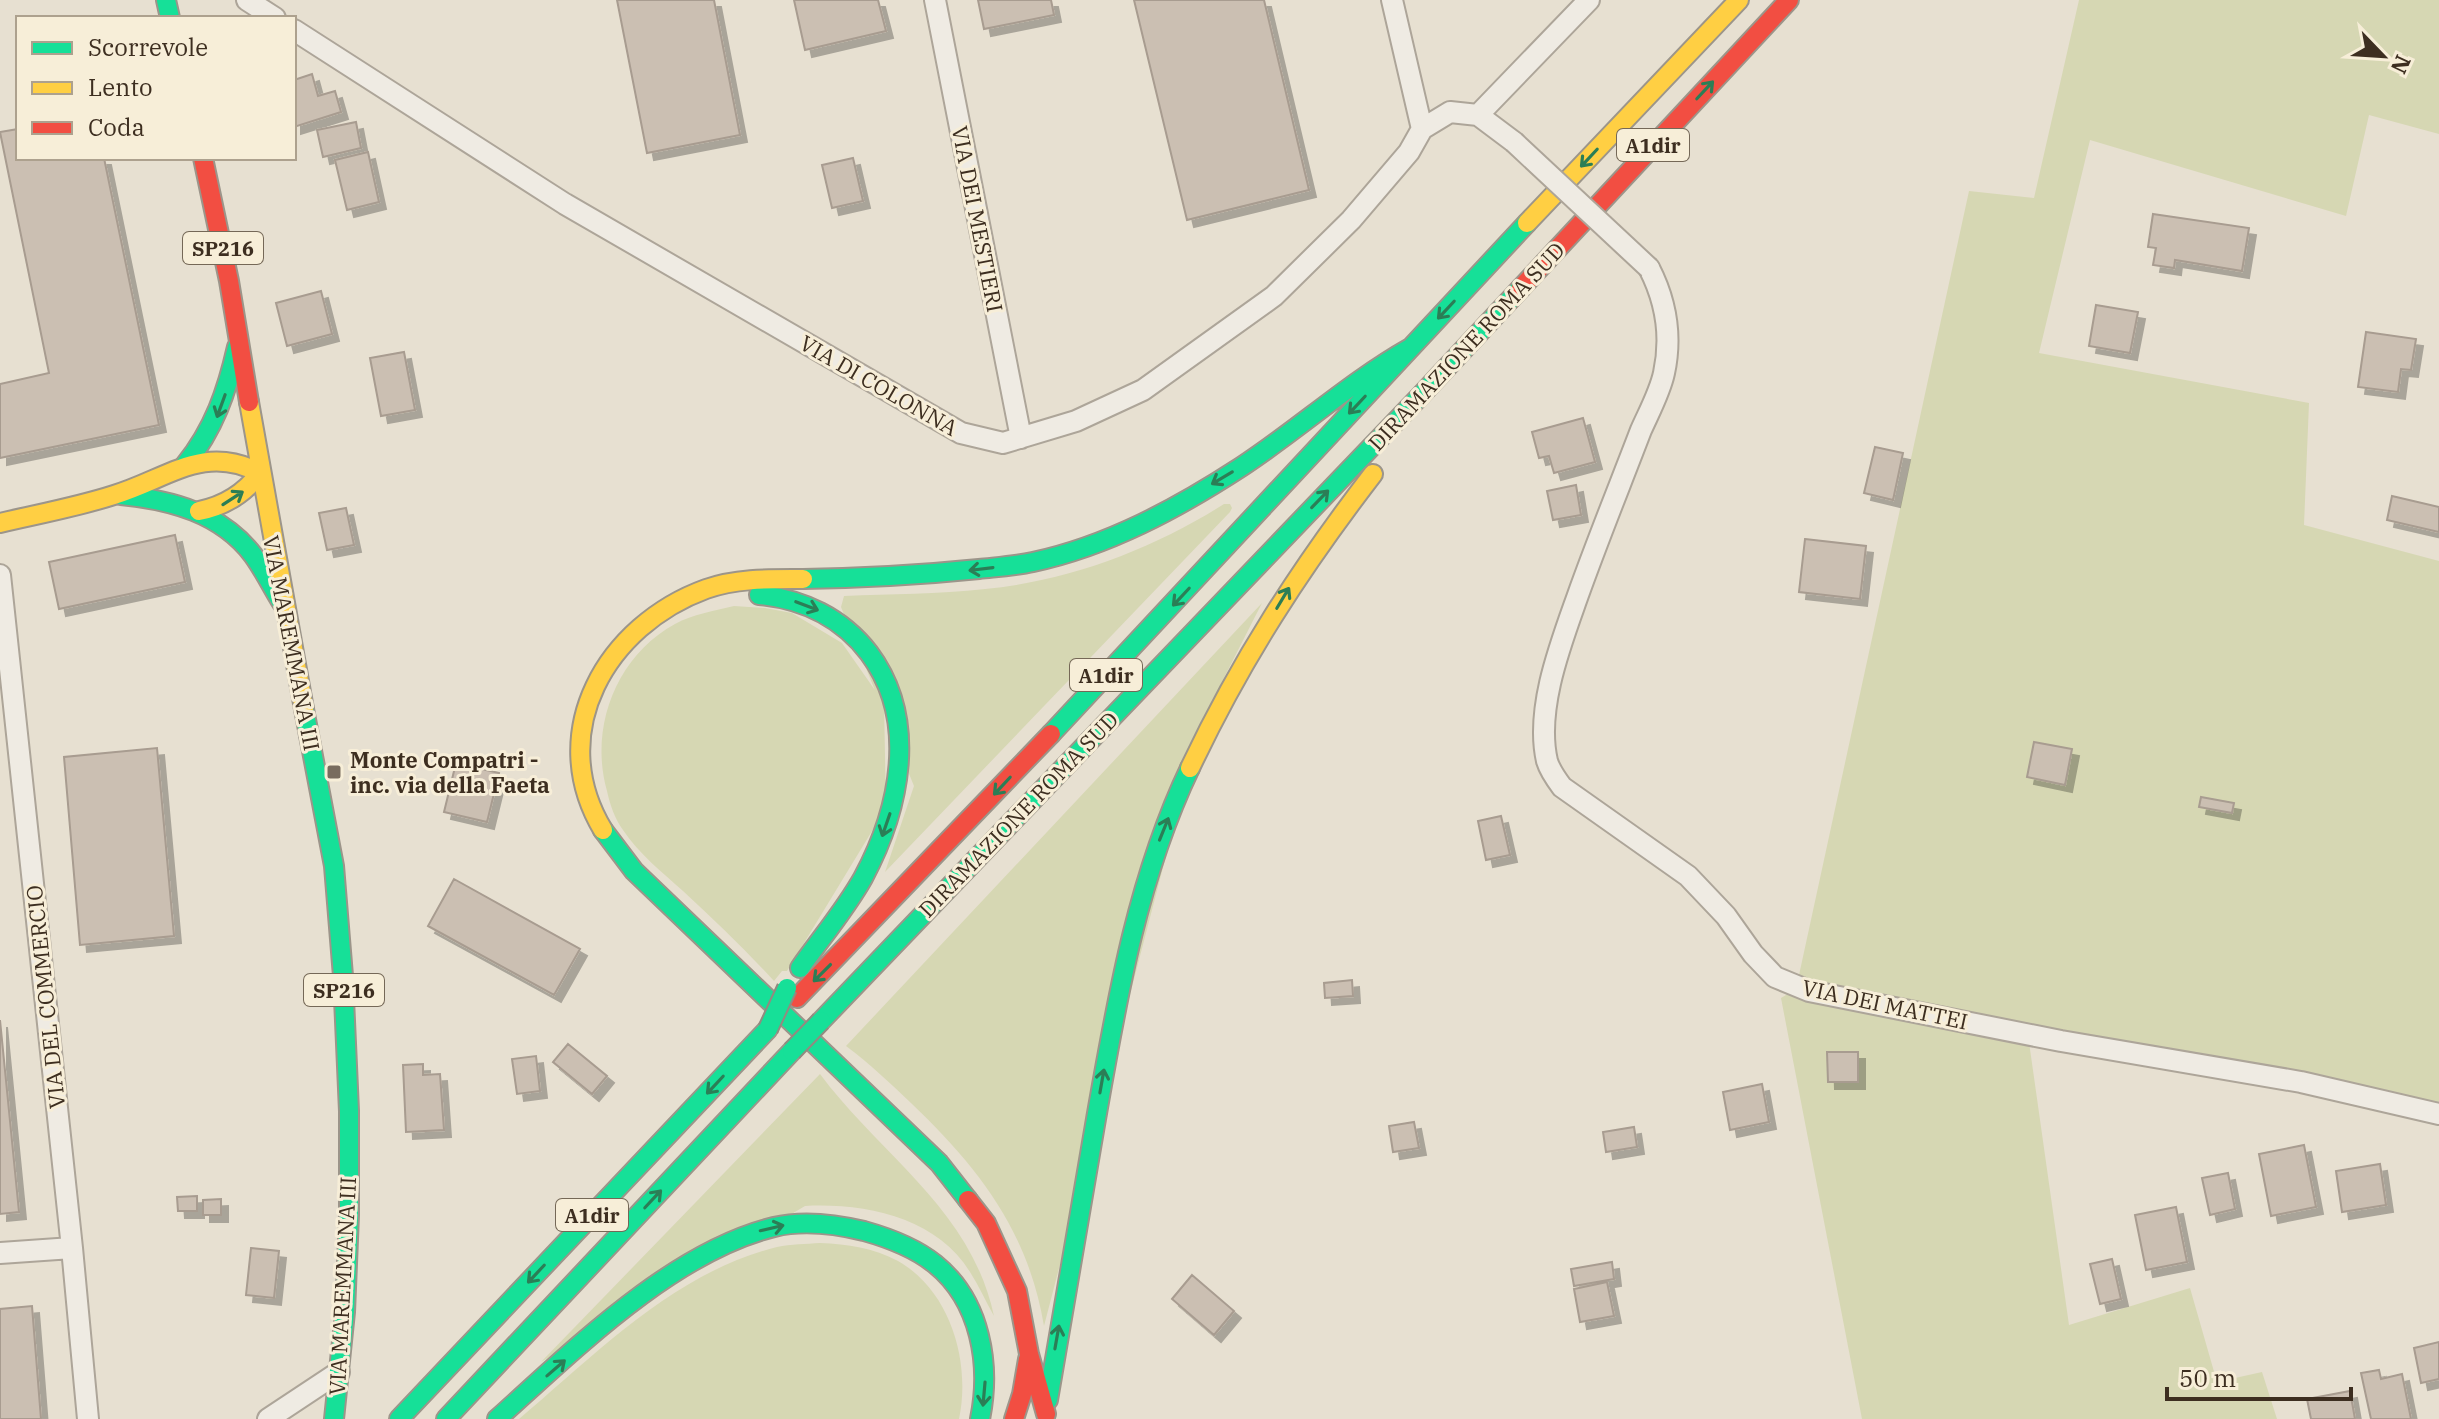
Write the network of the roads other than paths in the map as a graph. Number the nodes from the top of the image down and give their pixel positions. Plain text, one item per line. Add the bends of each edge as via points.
1 (247, 0) edge
2 (935, 0) edge
3 (1392, 0) edge
4 (1589, 0) edge
5 (1739, 0) edge
6 (1789, 0) edge
7 (272, 16) edge
8 (296, 31) edge
9 (1478, 115) junction
10 (1422, 129) junction
11 (203, 160) edge
12 (238, 338) junction
13 (1410, 348) junction
14 (1424, 392) junction
15 (1021, 438) junction
16 (185, 465) junction
17 (260, 473) junction
18 (116, 495) junction
19 (199, 511) junction
20 (0, 523) edge
21 (0, 575) edge
22 (701, 592) junction
23 (287, 612) junction
24 (792, 993) junction
25 (2439, 1114) edge
26 (72, 1248) junction
27 (0, 1253) edge
28 (1029, 1354) junction
29 (339, 1372) junction
30 (1045, 1416) edge
31 (88, 1419) edge
32 (268, 1419) edge
33 (334, 1419) edge
34 (399, 1419) edge
35 (446, 1419) edge
36 (497, 1419) edge
37 (980, 1419) edge
38 (1014, 1419) edge

1 - 7 street
2 - 15 street, VIA DEI MESTIERI
3 - 10 street
4 - 9 street
5 -> 13 main road, DIRAMAZIONE ROMA SUD / A1dir
14 -> 6 main road, DIRAMAZIONE ROMA SUD / A1dir
8 - 15 street, VIA DI COLONNA via 565,204 961,433 1003,443
9 - 10 street via 1450,112
9 - 25 street, VIA DEI MATTEI, bridge via 1649,268 1667,317 1663,375 1557,655 1545,739 1547,761 1562,787 1688,876 1775,977 1809,991 2301,1082
10 - 15 street, VIA DI COLONNA via 1351,220 1274,296 1143,390 1076,421
11 - 12 main road, VIA MAREMMANA III / SP216
12 -> 16 main road via 220,411 204,444
12 - 17 main road, VIA MAREMMANA III / SP216
13 -> 22 main road via 1240,468 1146,521 1091,544 1030,563 924,576 746,580
13 -> 24 main road, DIRAMAZIONE ROMA SUD / A1dir via 890,903
30 -> 14 main road via 1119,985 1158,843 1191,765 1250,653 1298,574 1400,438
35 -> 14 main road, DIRAMAZIONE ROMA SUD / A1dir, bridge
16 - 17 main road via 229,460 247,463
16 - 18 main road
19 -> 17 main road via 232,500
17 - 23 main road, VIA MAREMMANA III / SP216
18 - 19 main road via 165,500
18 - 20 main road
19 - 23 main road via 252,553
21 - 26 street, VIA DEL COMMERCIO
22 -> 24 main road via 780,597 825,613 866,648 895,709 898,783 886,826 876,852
22 - 28 main road via 667,607 631,633 594,681 580,742 594,812 634,871 939,1163 964,1194 1010,1272
23 - 29 main road, VIA MAREMMANA III / SP216 via 334,866 343,976 349,1215
24 -> 34 main road, A1dir, bridge via 768,1029
26 - 27 street
26 - 31 street, VIA DEL COMMERCIO
28 - 30 main road
28 - 38 main road
29 - 32 street
29 - 33 main road, VIA MAREMMANA III / SP216
36 -> 37 main road via 678,1272 751,1233 800,1223 873,1233 915,1250 947,1274 970,1311 984,1355

